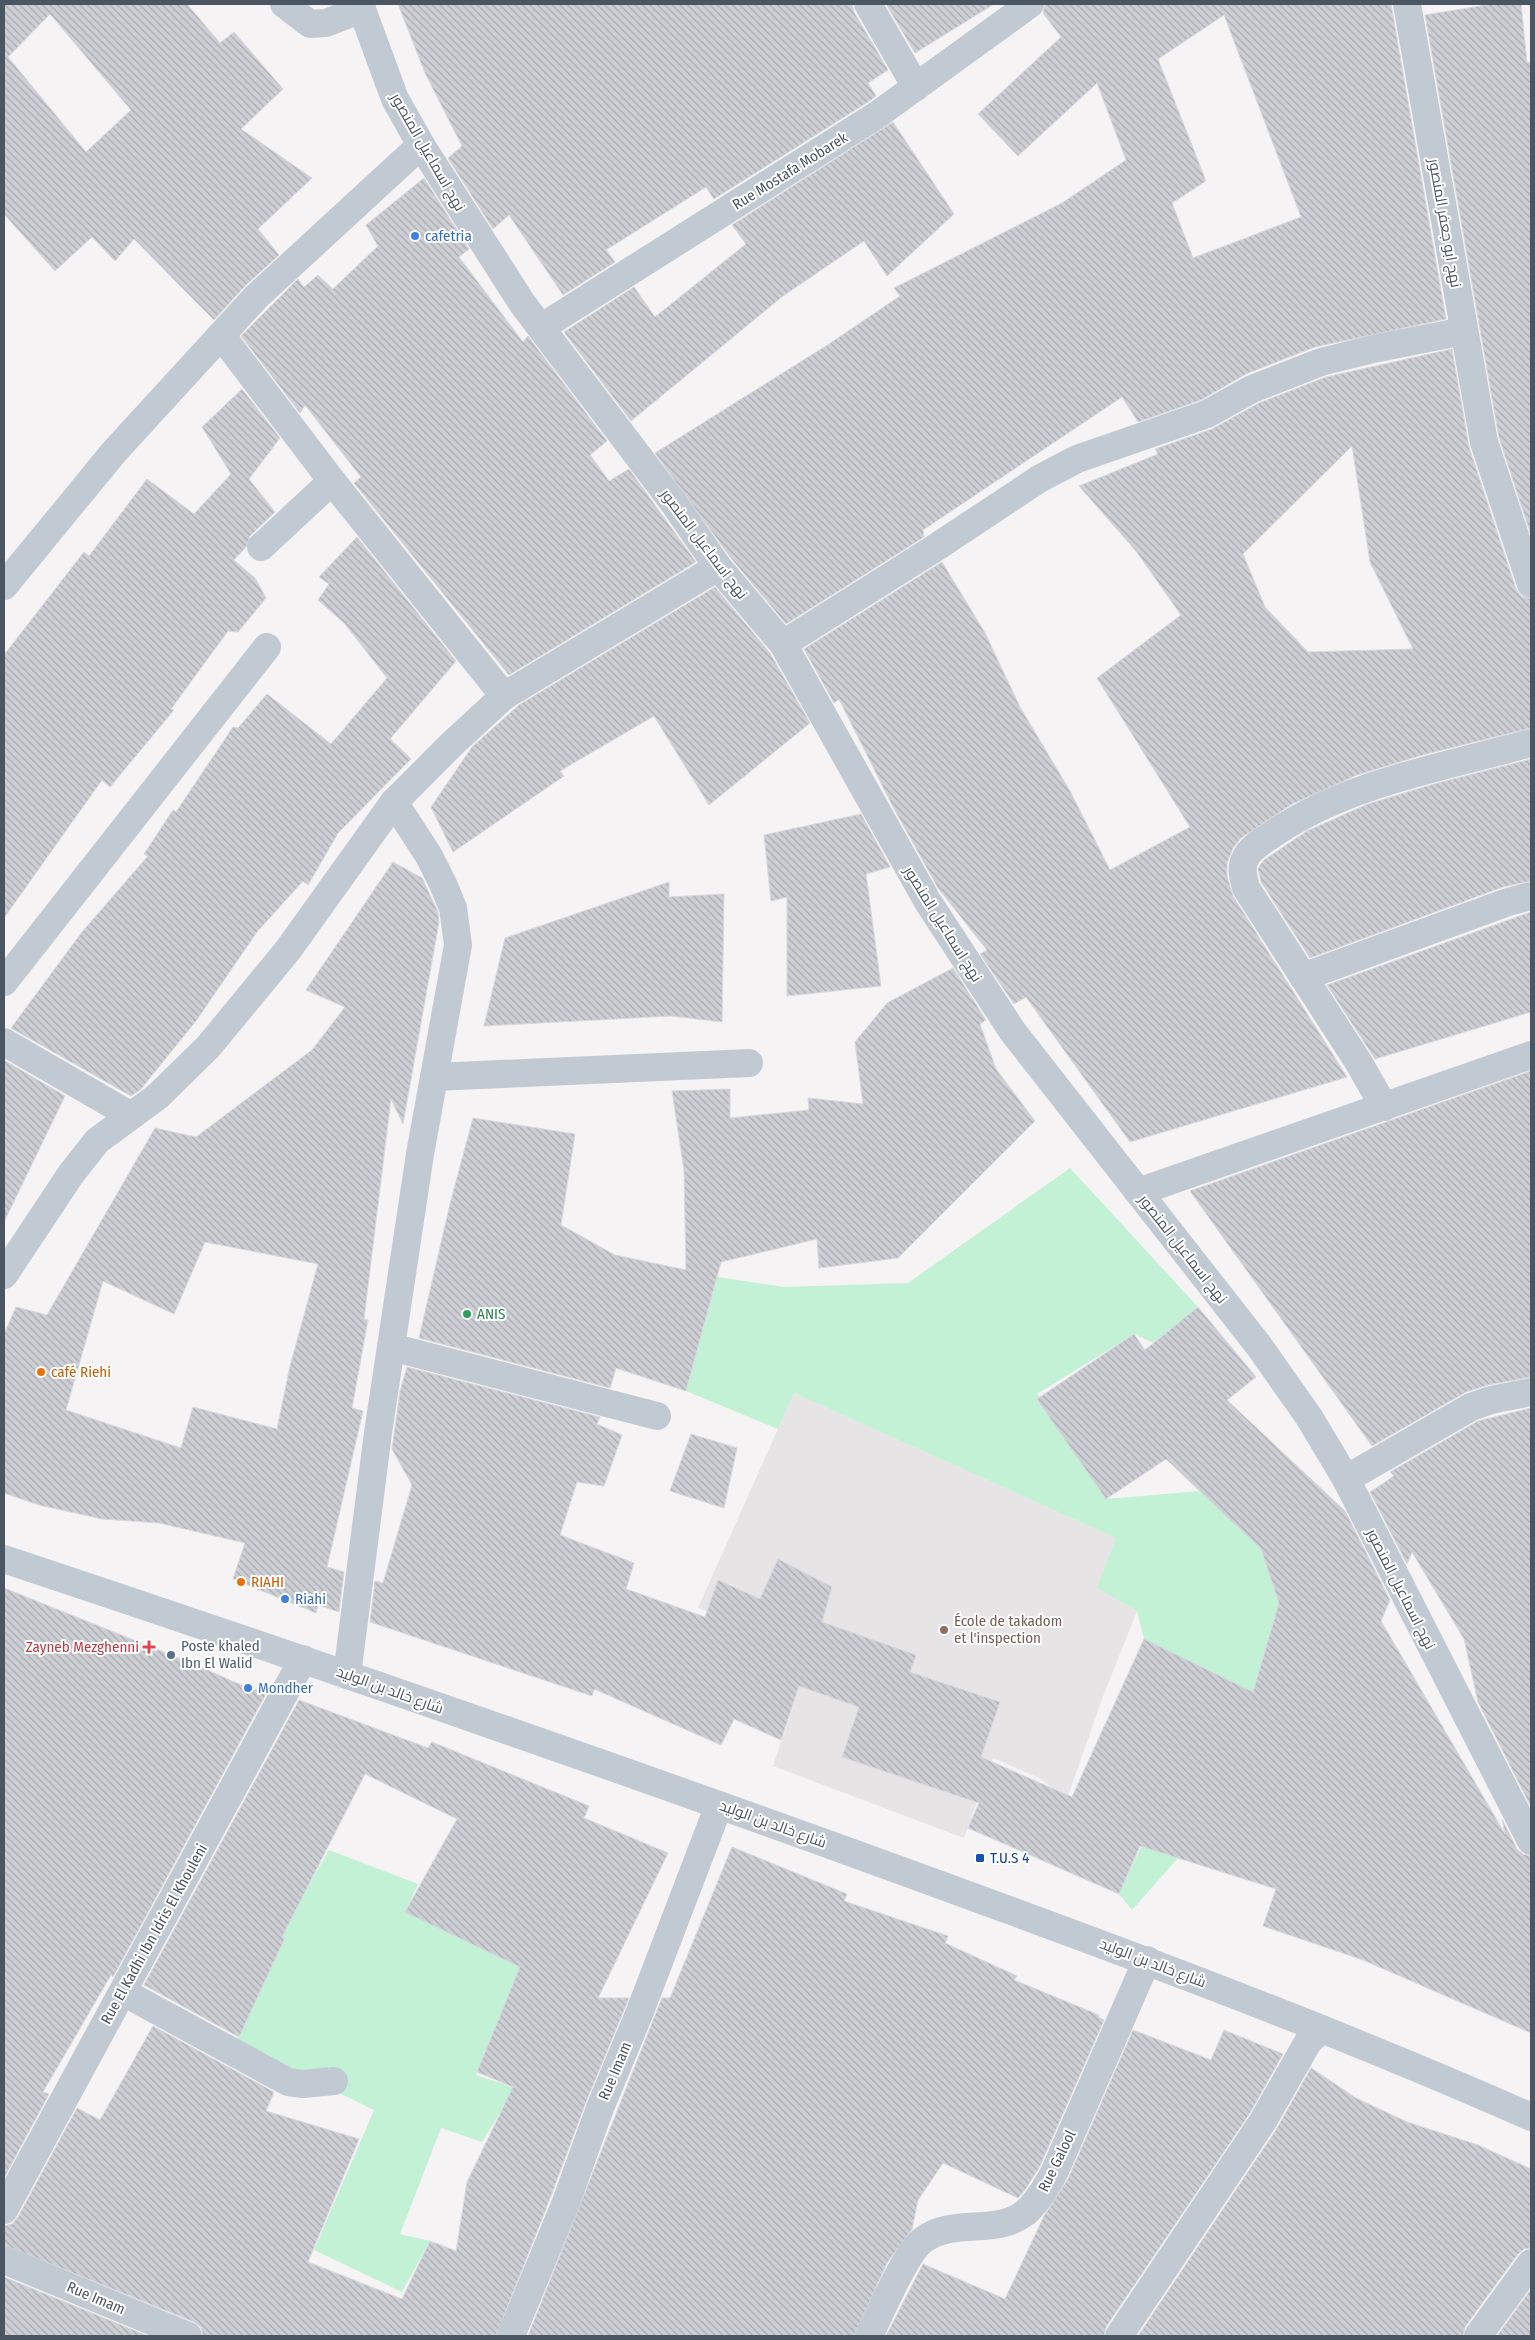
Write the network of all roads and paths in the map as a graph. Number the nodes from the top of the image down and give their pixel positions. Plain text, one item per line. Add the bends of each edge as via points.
1 (284, 4) edge
2 (868, 4) edge
3 (1030, 4) edge
4 (1406, 4) edge
5 (361, 6) edge
6 (916, 87) junction
7 (421, 145) junction
8 (542, 328) junction
9 (1464, 332) junction
10 (221, 335) junction
11 (332, 481) junction
12 (262, 547) dead end
13 (718, 567) junction
14 (1531, 584) edge
15 (4, 586) edge
16 (783, 644) junction
17 (267, 647) dead end
18 (504, 696) junction
19 (1531, 743) edge
20 (394, 802) junction
21 (1531, 896) edge
22 (1303, 977) junction
23 (4, 982) edge
24 (4, 1042) edge
25 (1531, 1055) edge
26 (750, 1062) dead end
27 (434, 1076) junction
28 (1384, 1106) junction
29 (130, 1115) junction
30 (1138, 1192) junction
31 (4, 1275) edge
32 (391, 1347) junction
33 (1531, 1392) edge
34 (657, 1416) dead end
35 (1346, 1479) junction
36 (4, 1559) edge
37 (303, 1659) junction
38 (347, 1675) junction
39 (719, 1805) junction
40 (1531, 1841) edge
41 (1147, 1960) junction
42 (123, 1992) junction
43 (1321, 2029) junction
44 (334, 2081) dead end
45 (1531, 2117) edge
46 (4, 2210) edge
47 (4, 2260) edge
48 (1531, 2263) edge
49 (188, 2336) edge
50 (511, 2336) edge
51 (869, 2336) edge
52 (1119, 2336) edge
53 (1478, 2336) edge

1 - 5 street via 310,24 326,23
2 - 6 street
3 - 6 street, Rue Mostafa Mobarek
4 - 9 street, نهج ابو جعفر المنصور
5 - 7 street, نهج اسماعيل المنصور via 395,99
6 - 8 street, Rue Mostafa Mobarek
7 - 8 street, نهج اسماعيل المنصور via 522,303
7 - 10 street via 256,297
8 - 13 street, نهج اسماعيل المنصور
9 - 14 street, نهج ابو جعفر المنصور via 1484,442
9 - 16 street via 1321,362 1252,390 1207,414 1077,459 1038,479
10 - 11 street
10 - 15 street via 114,452
11 - 12 street
11 - 18 street
13 - 16 street, نهج اسماعيل المنصور
13 - 18 street
16 - 30 street, نهج اسماعيل المنصور via 901,858 954,945 1013,1032
17 - 23 street
18 - 20 street
19 - 22 street via 1381,784 1337,800 1283,826 1251,850 1245,858 1242,872 1246,888
20 - 27 street via 429,856 454,908 457,930 454,968
20 - 29 street via 288,950 208,1047 158,1096
21 - 22 street
22 - 28 street
24 - 29 street
25 - 28 street
26 - 27 street
27 - 32 street
28 - 30 street
29 - 31 street via 97,1140 81,1160
30 - 35 street, نهج اسماعيل المنصور via 1260,1346 1309,1417
32 - 34 street
32 - 38 street
33 - 35 street via 1471,1407
35 - 40 street, نهج اسماعيل المنصور
36 - 37 street, شارع خالد بن الوليد
37 - 38 street, شارع خالد بن الوليد
37 - 42 street, Rue El Kadhi Ibn Idris El Khouleni
38 - 39 street, شارع خالد بن الوليد
39 - 41 street, شارع خالد بن الوليد
39 - 50 street, Rue Imam
41 - 43 street, شارع خالد بن الوليد
41 - 51 street, Rue Galool via 1054,2173 1040,2196 1025,2213 1009,2221 942,2230 922,2240 911,2254
42 - 44 street via 288,2082
42 - 46 street, Rue El Kadhi Ibn Idris El Khouleni
43 - 45 street, شارع خالد بن الوليد
43 - 52 street via 1308,2042 1263,2121
47 - 49 street, Rue Imam
48 - 53 street

